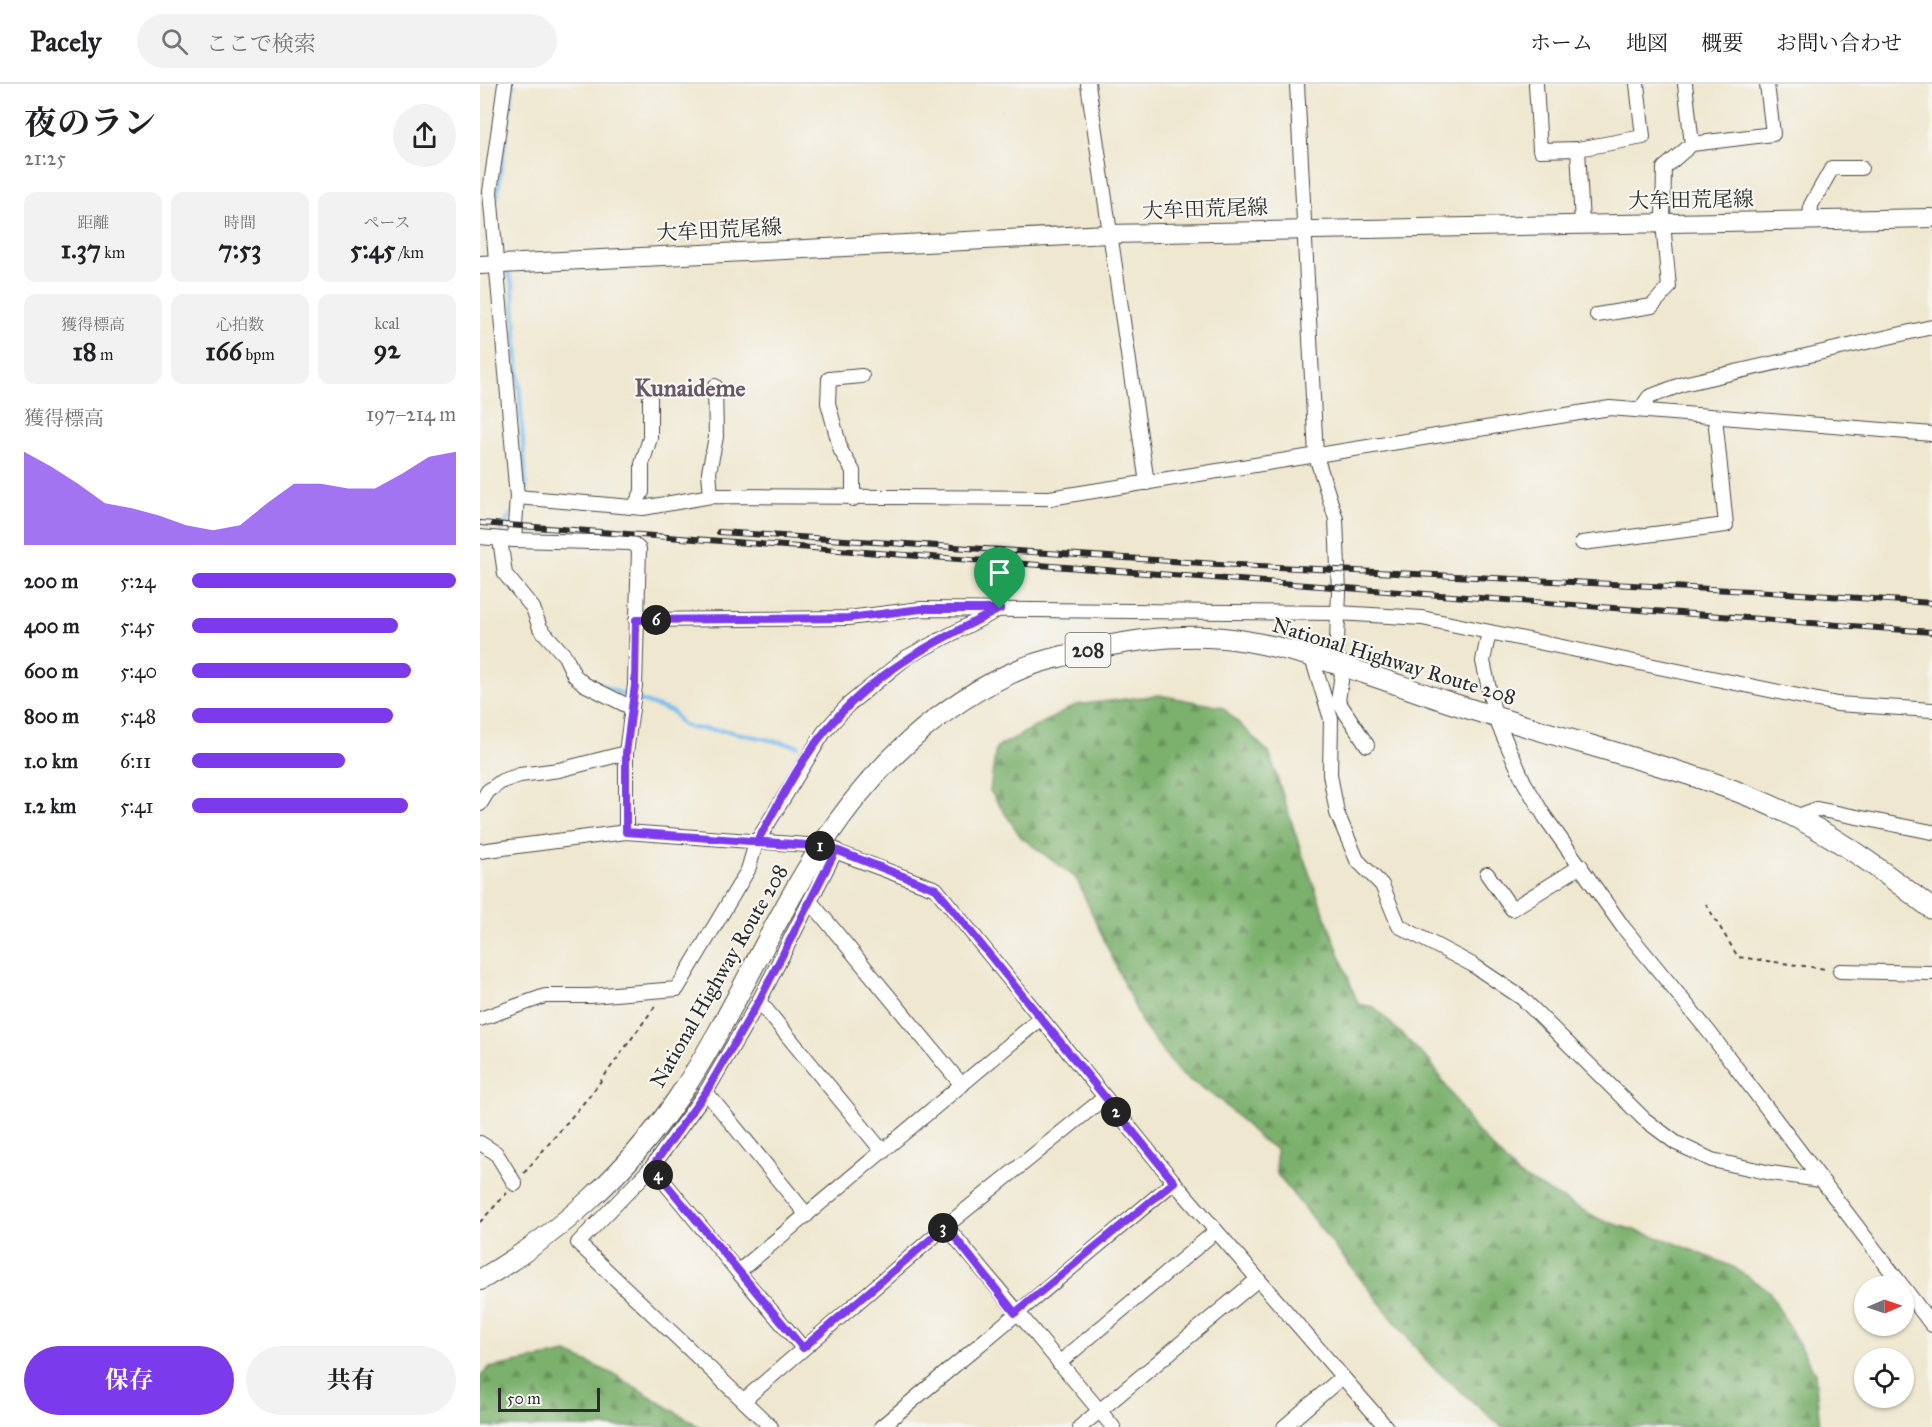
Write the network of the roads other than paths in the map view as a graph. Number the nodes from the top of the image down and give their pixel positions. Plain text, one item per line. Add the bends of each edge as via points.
1 (505, 84) edge
2 (1088, 84) edge
3 (1297, 84) edge
4 (1536, 84) edge
5 (1637, 84) edge
6 (1684, 84) edge
7 (1767, 84) edge
8 (1692, 144) junction
9 (1578, 149) junction
10 (1861, 168) dead end
11 (1932, 218) edge
12 (1810, 220) junction
13 (1663, 223) junction
14 (1582, 224) junction
15 (1305, 228) junction
16 (1108, 234) junction
17 (489, 264) edge
18 (1597, 315) dead end
19 (1932, 330) edge
20 (862, 376) dead end
21 (715, 386) dead end
22 (650, 398) dead end
23 (1640, 410) junction
24 (1715, 417) junction
25 (1932, 434) edge
26 (1316, 456) junction
27 (1147, 483) junction
28 (711, 496) junction
29 (517, 497) junction
30 (853, 499) junction
31 (634, 507) junction
32 (480, 537) edge
33 (507, 540) junction
34 (1582, 543) dead end
35 (1000, 609) junction
36 (1338, 613) junction
37 (636, 620) junction
38 (1489, 632) junction
39 (1312, 658) junction
40 (1339, 666) junction
41 (632, 708) junction
42 (1932, 710) edge
43 (1495, 717) junction
44 (1367, 745) dead end
45 (626, 753) junction
46 (502, 780) junction
47 (480, 781) edge
48 (480, 804) edge
49 (1795, 817) junction
50 (626, 832) junction
51 (1932, 832) edge
52 (756, 843) junction
53 (829, 848) junction
54 (480, 851) edge
55 (1581, 866) junction
56 (1487, 874) dead end
57 (810, 901) junction
58 (1932, 909) edge
59 (1840, 971) road end
60 (1932, 973) edge
61 (759, 1001) junction
62 (480, 1019) edge
63 (1040, 1020) junction
64 (962, 1085) junction
65 (706, 1092) junction
66 (1104, 1098) junction
67 (480, 1143) edge
68 (883, 1152) junction
69 (652, 1167) junction
70 (1820, 1180) junction
71 (1174, 1182) junction
72 (515, 1184) road end
73 (807, 1215) junction
74 (946, 1226) junction
75 (1216, 1231) junction
76 (738, 1272) junction
77 (1894, 1276) edge
78 (480, 1280) edge
79 (1257, 1280) junction
80 (1914, 1301) edge
81 (1015, 1313) junction
82 (1932, 1325) edge
83 (803, 1348) junction
84 (1059, 1363) junction
85 (1341, 1378) junction
86 (744, 1400) junction
87 (1099, 1410) junction
88 (771, 1427) edge
89 (880, 1427) edge
90 (1080, 1427) edge
91 (1113, 1427) edge
92 (1284, 1427) edge
93 (1386, 1427) edge

1 - 17 street via 490,192
2 - 16 street
3 - 15 street
4 - 9 street via 1540,150
5 - 9 street via 1643,137
6 - 8 street
7 - 8 street via 1773,134
8 - 13 street via 1664,168
9 - 14 street
10 - 12 street via 1832,168 1811,205
11 - 12 main road, 大牟田荒尾線
12 - 13 main road, 大牟田荒尾線
13 - 14 main road, 大牟田荒尾線
13 - 18 street via 1669,287 1652,306
14 - 15 main road, 大牟田荒尾線
15 - 16 main road, 大牟田荒尾線
15 - 26 street
16 - 17 main road, 大牟田荒尾線
16 - 27 street
17 - 29 street
19 - 23 street via 1683,384 1649,397
20 - 30 street via 829,379 828,403 841,451 853,471
21 - 28 street
22 - 31 street via 650,438 642,464 642,492
23 - 24 street
23 - 26 street via 1610,408
24 - 25 street
24 - 34 street via 1726,525
26 - 27 street
26 - 36 street via 1336,519
27 - 30 street via 1050,498
28 - 30 street
28 - 31 street
29 - 31 street
29 - 33 street
32 - 33 street
33 - 37 street via 632,543 639,549
33 - 41 street via 506,574 533,608 540,628 565,656 574,675
35 - 36 street
35 - 37 street via 921,609 848,618
35 - 52 street via 907,657 848,705 824,732
36 - 38 street via 1422,618
36 - 40 street
37 - 41 street
38 - 42 street via 1837,704
38 - 43 street via 1483,661
39 - 40 highway, National Highway Route 208 / 208
39 - 53 highway, National Highway Route 208 / 208 via 1244,641 1177,639 1101,647 1024,668 966,699 910,741 878,771
39 - 70 street via 1331,719 1330,774 1337,813 1357,860 1382,885 1399,926 1473,965 1522,998 1644,1119 1676,1143 1712,1160
40 - 43 highway, National Highway Route 208 / 208
40 - 44 street via 1338,701
41 - 45 street
43 - 49 highway, National Highway Route 208 / 208 via 1713,781
43 - 55 street via 1524,782
45 - 46 street
45 - 50 street
46 - 47 street
46 - 48 street
49 - 51 street via 1817,809
49 - 58 highway, National Highway Route 208 / 208 via 1848,846
50 - 52 street
50 - 54 street
52 - 53 street
52 - 62 street via 748,870 677,989 545,996
53 - 57 street
53 - 63 street via 936,889
53 - 78 highway, National Highway Route 208 / 208 via 696,1070 645,1141 565,1221 524,1254
55 - 56 street via 1512,909
55 - 70 street via 1623,927 1709,1032
57 - 61 street
57 - 64 street
59 - 60 street
61 - 65 street
61 - 68 street
63 - 64 street
63 - 66 street
64 - 68 street
65 - 69 street
65 - 73 street
66 - 71 street
66 - 74 street
67 - 72 street via 496,1153
68 - 73 street
69 - 76 street
69 - 86 street via 578,1243
70 - 77 street
71 - 75 street
71 - 81 street
73 - 76 street
74 - 81 street
74 - 83 street
75 - 79 street
75 - 84 street
76 - 83 street
79 - 85 street
79 - 87 street
80 - 82 street
81 - 84 street
81 - 89 street
83 - 86 street
84 - 87 street
85 - 92 street
85 - 93 street
86 - 88 street
87 - 90 street
87 - 91 street

